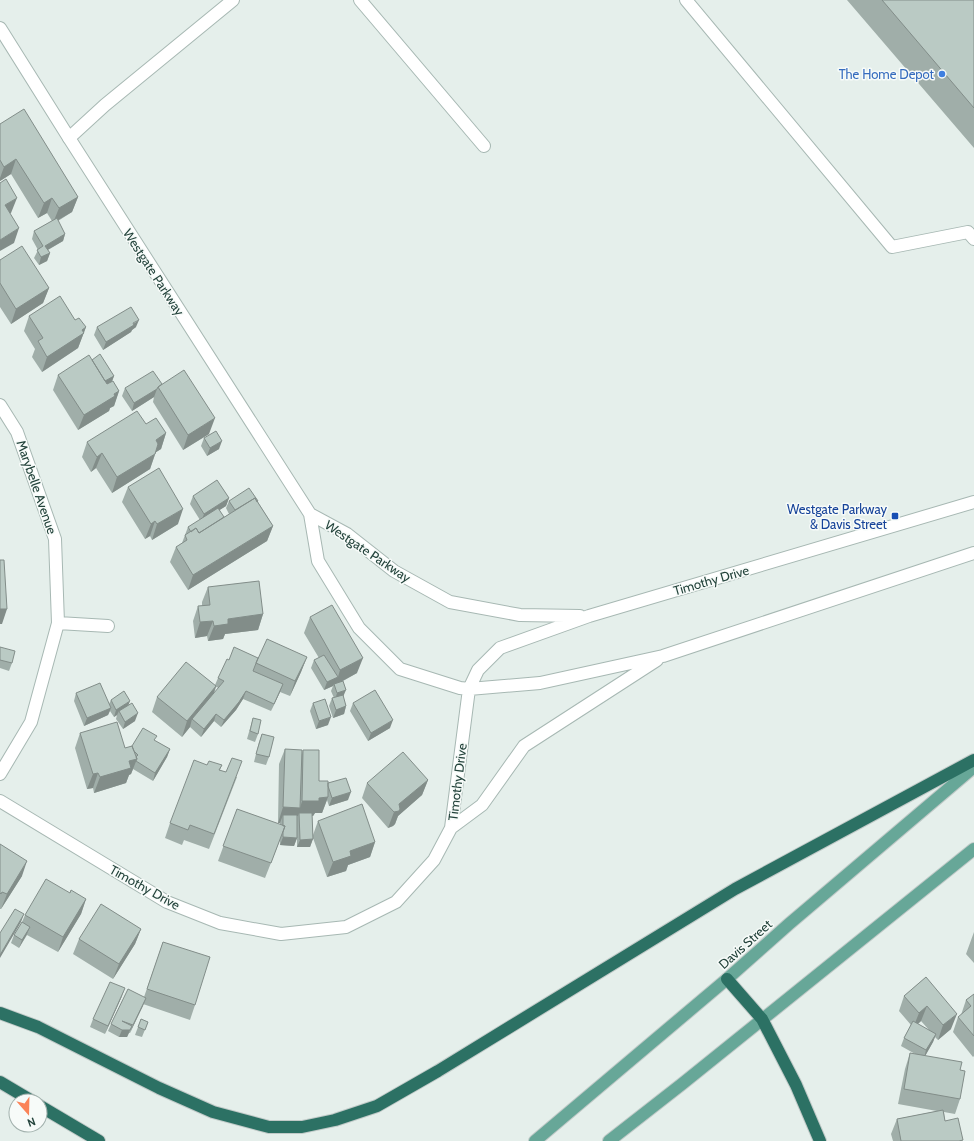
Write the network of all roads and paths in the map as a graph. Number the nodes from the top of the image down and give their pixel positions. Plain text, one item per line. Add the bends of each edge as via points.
1 (233, 0) edge
2 (360, 0) edge
3 (686, 0) edge
4 (0, 28) edge
5 (69, 138) junction
6 (484, 146) dead end
7 (974, 239) edge
8 (0, 405) edge
9 (974, 502) edge
10 (310, 514) junction
11 (974, 553) edge
12 (589, 616) junction
13 (58, 623) junction
14 (108, 626) dead end
15 (663, 656) junction
16 (469, 690) junction
17 (974, 760) edge
18 (974, 767) edge
19 (0, 774) edge
20 (0, 801) edge
21 (451, 828) junction
22 (974, 849) edge
23 (727, 979) junction
24 (0, 1013) edge
25 (762, 1019) junction
26 (0, 1082) edge
27 (19, 1093) edge
28 (48, 1111) edge
29 (99, 1141) edge
30 (535, 1141) edge
31 (610, 1141) edge
32 (820, 1141) edge

1 - 5 street
2 - 6 street
3 - 7 street via 892,247 968,232
4 - 5 street, Westgate Parkway
5 - 10 street, Westgate Parkway
8 - 13 street, Marybelle Avenue via 17,432 55,539
9 - 12 street, Timothy Drive
10 - 12 street, Westgate Parkway via 348,534 394,571 450,602 520,615
10 - 16 street, Westgate Parkway via 318,561 359,628 400,669
11 - 15 street, Timothy Drive
12 - 16 street, Timothy Drive via 500,648 478,670
13 - 14 street
13 - 19 street, Marybelle Avenue via 31,722
15 - 16 street, Timothy Drive via 540,682
15 - 21 street, Timothy Drive via 524,746 482,805
16 - 21 street, Timothy Drive
17 - 24 highway via 735,890 377,1106 335,1120 302,1126 269,1127 213,1112 159,1088 38,1027
18 - 23 main road, Davis Street
20 - 21 street, Timothy Drive via 167,902 220,923 281,934 346,927 396,902 434,860
22 - 25 main road
23 - 25 highway
23 - 30 main road, Davis Street
25 - 31 main road
25 - 32 highway via 796,1085
26 - 27 highway
28 - 29 highway

